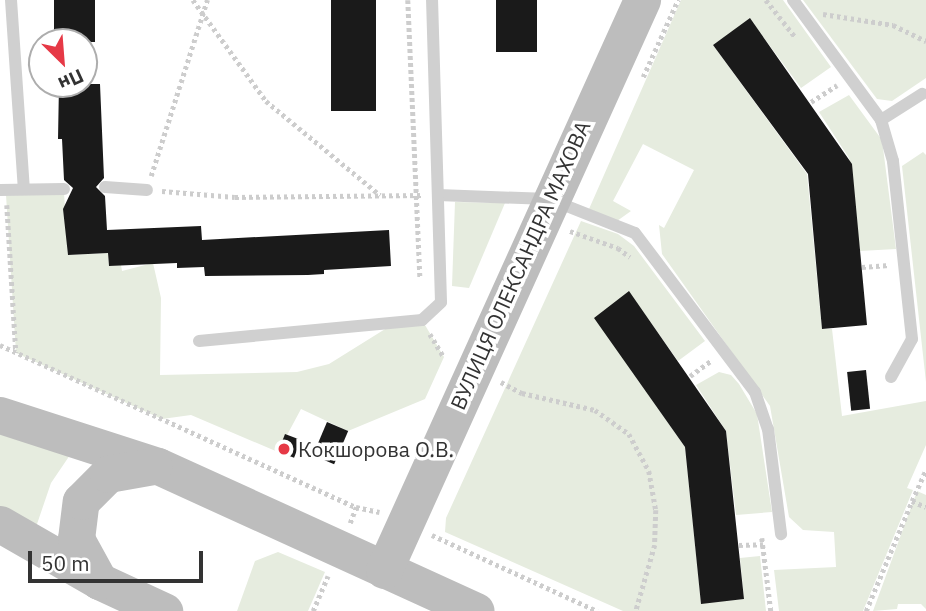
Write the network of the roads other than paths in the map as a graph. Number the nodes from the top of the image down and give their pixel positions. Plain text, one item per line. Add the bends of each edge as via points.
1 (11, 0) edge
2 (432, 0) edge
3 (642, 0) edge
4 (793, 0) edge
5 (922, 94) dead end
6 (881, 120) junction
7 (105, 187) dead end
8 (24, 188) junction
9 (64, 189) dead end
10 (3, 190) edge
11 (147, 190) road end
12 (438, 195) junction
13 (549, 199) junction
14 (199, 341) dead end
15 (891, 377) dead end
16 (0, 415) edge
17 (158, 466) junction
18 (0, 524) edge
19 (777, 539) road end
20 (384, 570) junction
21 (99, 581) junction
22 (164, 611) edge
23 (476, 611) edge

1 - 8 lane
2 - 12 lane
3 - 13 main road, ВУЛИЦЯ ОЛЕКСАНДРА МАХОВА
4 - 6 lane
5 - 6 lane
6 - 15 lane via 892,161 912,339
7 - 11 lane
8 - 9 lane
8 - 10 lane
12 - 13 lane
12 - 14 lane via 441,302 422,320
13 - 19 lane via 635,233 724,351 763,410
13 - 20 main road, ВУЛИЦЯ ОЛЕКСАНДРА МАХОВА
16 - 17 main road
17 - 20 main road
17 - 21 main road via 108,474 81,501 76,539
18 - 21 main road
20 - 23 main road
21 - 22 main road

